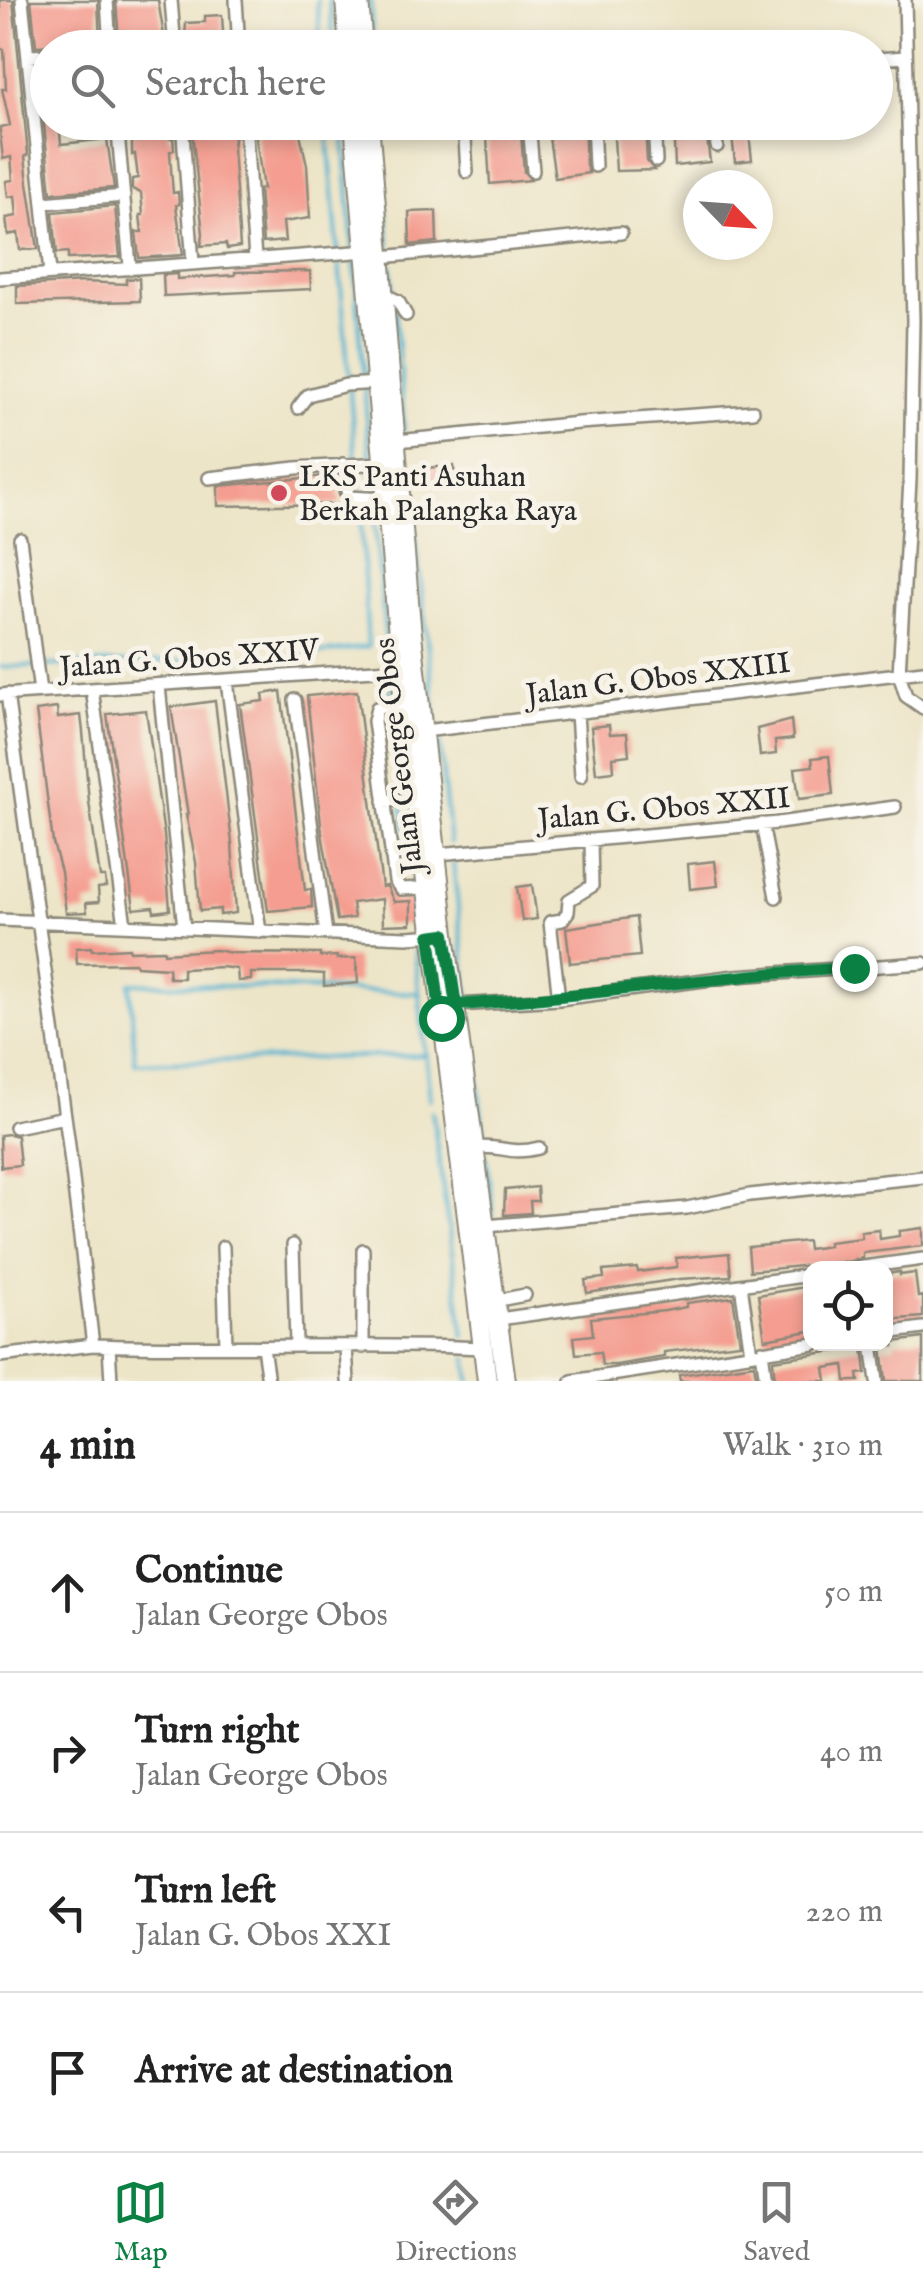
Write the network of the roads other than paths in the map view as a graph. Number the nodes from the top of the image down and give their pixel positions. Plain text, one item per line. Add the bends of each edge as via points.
1 (22, 0) edge
2 (106, 0) edge
3 (171, 0) edge
4 (236, 0) edge
5 (345, 0) edge
6 (359, 0) edge
7 (905, 0) edge
8 (108, 30) edge
9 (174, 30) edge
10 (238, 30) edge
11 (347, 30) edge
12 (361, 30) edge
13 (28, 56) joint
14 (906, 57) junction
15 (893, 58) edge
16 (30, 76) edge
17 (37, 140) edge
18 (119, 140) edge
19 (183, 140) edge
20 (246, 140) edge
21 (357, 140) edge
22 (370, 140) edge
23 (465, 140) edge
24 (530, 140) edge
25 (594, 140) edge
26 (655, 140) edge
27 (716, 140) edge
28 (716, 146) dead end
29 (656, 160) dead end
30 (595, 166) dead end
31 (533, 171) dead end
32 (467, 172) dead end
33 (124, 196) junction
34 (43, 203) junction
35 (621, 233) dead end
36 (373, 252) junction
37 (255, 260) junction
38 (193, 263) junction
39 (130, 266) junction
40 (918, 266) edge
41 (50, 272) junction
42 (0, 278) edge
43 (385, 295) junction
44 (406, 314) dead end
45 (918, 359) edge
46 (369, 384) junction
47 (298, 408) dead end
48 (753, 411) dead end
49 (397, 442) junction
50 (374, 463) junction
51 (343, 464) junction
52 (209, 478) dead end
53 (917, 480) edge
54 (376, 499) junction
55 (20, 539) dead end
56 (404, 668) junction
57 (923, 671) edge
58 (899, 674) junction
59 (228, 681) junction
60 (159, 686) junction
61 (92, 689) junction
62 (40, 692) junction
63 (3, 694) edge
64 (296, 700) dead end
65 (396, 703) junction
66 (923, 708) edge
67 (577, 712) junction
68 (424, 731) junction
69 (581, 776) dead end
70 (400, 800) junction
71 (895, 807) dead end
72 (762, 824) junction
73 (591, 840) junction
74 (413, 853) junction
75 (417, 889) junction
76 (776, 897) dead end
77 (0, 920) edge
78 (39, 921) junction
79 (125, 926) junction
80 (184, 928) junction
81 (260, 932) junction
82 (326, 934) junction
83 (432, 935) junction
84 (923, 963) edge
85 (560, 999) junction
86 (456, 1005) junction
87 (65, 1117) junction
88 (15, 1126) dead end
89 (475, 1148) junction
90 (540, 1148) dead end
91 (923, 1177) edge
92 (486, 1226) junction
93 (293, 1245) dead end
94 (223, 1246) dead end
95 (363, 1250) dead end
96 (923, 1259) edge
97 (893, 1263) edge
98 (803, 1276) edge
99 (741, 1285) junction
100 (526, 1295) dead end
101 (497, 1310) junction
102 (923, 1328) edge
103 (893, 1332) edge
104 (296, 1343) junction
105 (93, 1345) junction
106 (109, 1346) junction
107 (226, 1346) junction
108 (264, 1346) junction
109 (803, 1346) edge
110 (346, 1347) junction
111 (363, 1347) junction
112 (483, 1348) junction
113 (873, 1351) edge
114 (756, 1352) junction
115 (0, 1356) edge
116 (649, 1374) edge
117 (110, 1381) edge
118 (268, 1381) edge
119 (348, 1381) edge
120 (487, 1381) edge
121 (506, 1381) edge
122 (572, 1381) edge
123 (766, 1381) edge
124 (877, 1381) edge

1 - 13 street
2 - 8 street
3 - 9 street
4 - 10 street
5 - 11 main road
6 - 12 main road
7 - 14 street
13 - 16 street
14 - 15 street
14 - 40 street
17 - 34 street
18 - 33 street
19 - 38 street
20 - 37 street
21 - 36 main road, Jalan George Obos
22 - 36 main road, Jalan George Obos
23 - 32 street
24 - 31 street
25 - 30 street
26 - 29 street
27 - 28 street
33 - 34 street
33 - 39 street
34 - 41 street
35 - 36 street
36 - 37 street
36 - 43 main road, Jalan George Obos
36 - 46 main road, Jalan George Obos
37 - 38 street
38 - 39 street
39 - 41 street
40 - 45 street
41 - 42 street
43 - 44 street
43 - 49 main road, Jalan George Obos
45 - 53 street
46 - 47 street via 308,394
46 - 50 main road, Jalan George Obos
48 - 49 street
49 - 56 main road, Jalan George Obos
50 - 51 street
50 - 54 main road, Jalan George Obos
51 - 52 street
51 - 54 street via 346,495
53 - 58 street
54 - 56 main road, Jalan George Obos
55 - 62 street
56 - 59 street, Jalan G. Obos XXIV
56 - 65 main road, Jalan George Obos
56 - 68 main road, Jalan George Obos
57 - 58 street, Jalan G. Obos XXIII
58 - 66 street via 906,696
58 - 67 street, Jalan G. Obos XXIII
59 - 60 street, Jalan G. Obos XXIV
59 - 81 street
60 - 61 street, Jalan G. Obos XXIV
60 - 80 street
61 - 62 street, Jalan G. Obos XXIV
61 - 79 street
62 - 63 street, Jalan G. Obos XXIV
63 - 78 street
64 - 82 street
65 - 70 main road, Jalan George Obos
65 - 70 street via 377,708 374,721
67 - 68 street, Jalan G. Obos XXIII
67 - 69 street
68 - 74 main road, Jalan George Obos
70 - 74 main road, Jalan George Obos
70 - 74 street
71 - 72 street, Jalan G. Obos XXII
72 - 73 street, Jalan G. Obos XXII
72 - 76 street
73 - 74 street, Jalan G. Obos XXII
73 - 85 street via 593,884 569,900 562,920 550,922
74 - 75 main road, Jalan George Obos
74 - 75 street via 396,885
74 - 83 main road, Jalan George Obos
75 - 83 main road, Jalan George Obos
77 - 78 street
78 - 79 street
78 - 87 street
79 - 80 street
80 - 81 street
81 - 82 street
82 - 83 street
83 - 86 main road, Jalan George Obos
83 - 112 main road, Jalan George Obos
84 - 85 street via 735,976
85 - 86 street
86 - 89 main road, Jalan George Obos
87 - 88 street
87 - 105 street
89 - 90 street via 518,1154
89 - 92 main road, Jalan George Obos
91 - 92 street
92 - 101 main road, Jalan George Obos
93 - 104 street
94 - 107 street
95 - 111 street
96 - 97 street
98 - 99 street
99 - 101 street
99 - 114 street
100 - 101 street
101 - 121 main road, Jalan George Obos
102 - 103 street
104 - 108 street
104 - 110 street
105 - 106 street
105 - 115 street
106 - 107 street
106 - 117 street
107 - 108 street
108 - 118 street
109 - 114 street
110 - 111 street
110 - 119 street
111 - 112 street
112 - 120 main road, Jalan George Obos
113 - 124 street
114 - 116 street
114 - 123 street
116 - 122 street

